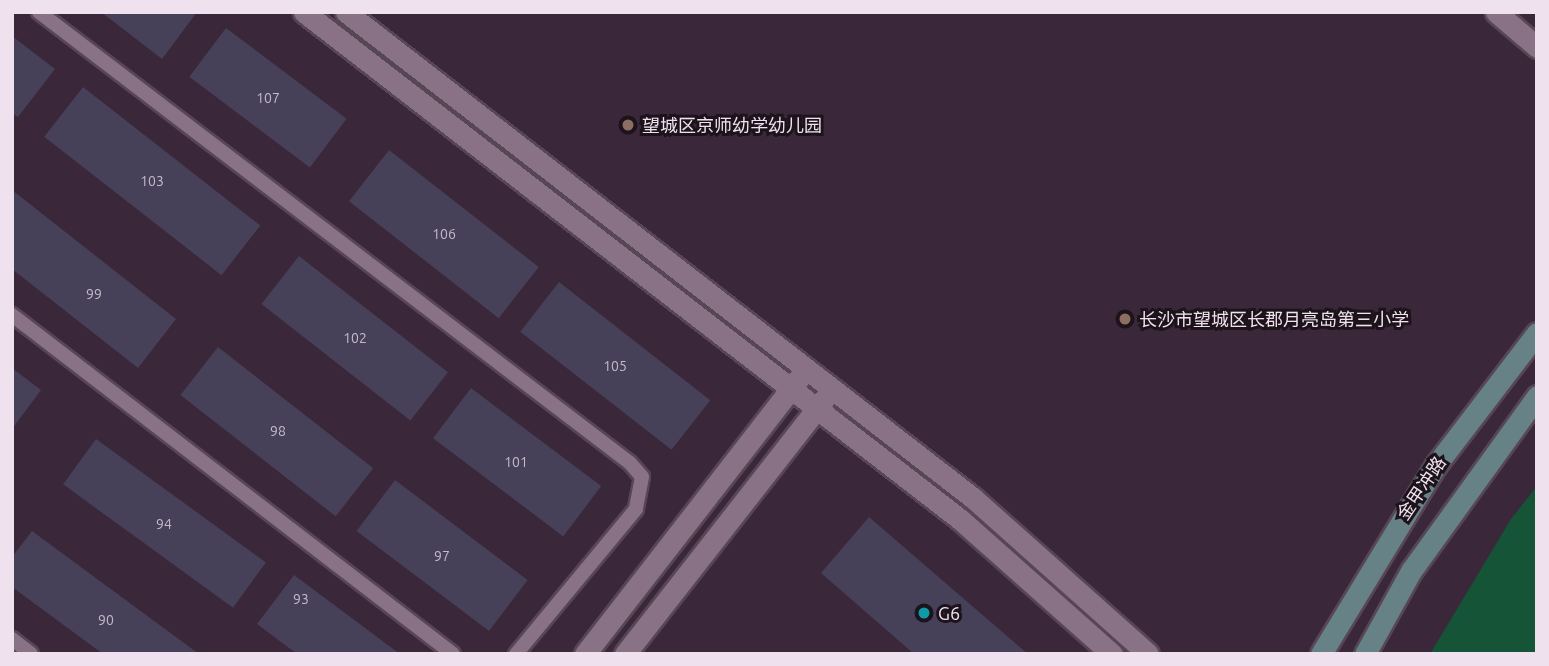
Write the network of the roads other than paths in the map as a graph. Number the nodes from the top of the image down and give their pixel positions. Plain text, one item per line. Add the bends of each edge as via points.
1 (39, 12) edge
2 (304, 12) edge
3 (346, 12) edge
4 (1496, 12) edge
5 (1537, 47) edge
6 (12, 315) edge
7 (1537, 333) edge
8 (807, 368) junction
9 (792, 388) junction
10 (832, 388) junction
11 (1537, 396) edge
12 (817, 408) junction
13 (12, 639) edge
14 (31, 654) edge
15 (453, 654) edge
16 (516, 654) edge
17 (585, 654) edge
18 (625, 654) edge
19 (1112, 654) edge
20 (1148, 654) edge
21 (1321, 654) edge
22 (1365, 654) edge

1 - 16 lane via 620,454 642,477 636,509
2 - 9 street
3 - 8 street
4 - 5 street
6 - 15 lane
7 - 21 main road, 金甲冲路 via 1436,465
8 - 9 street
8 - 10 street
9 - 12 street
9 - 17 street
10 - 12 street
10 - 20 street via 973,498
11 - 22 main road via 1411,571
12 - 18 street
12 - 19 street via 961,520
13 - 14 lane

